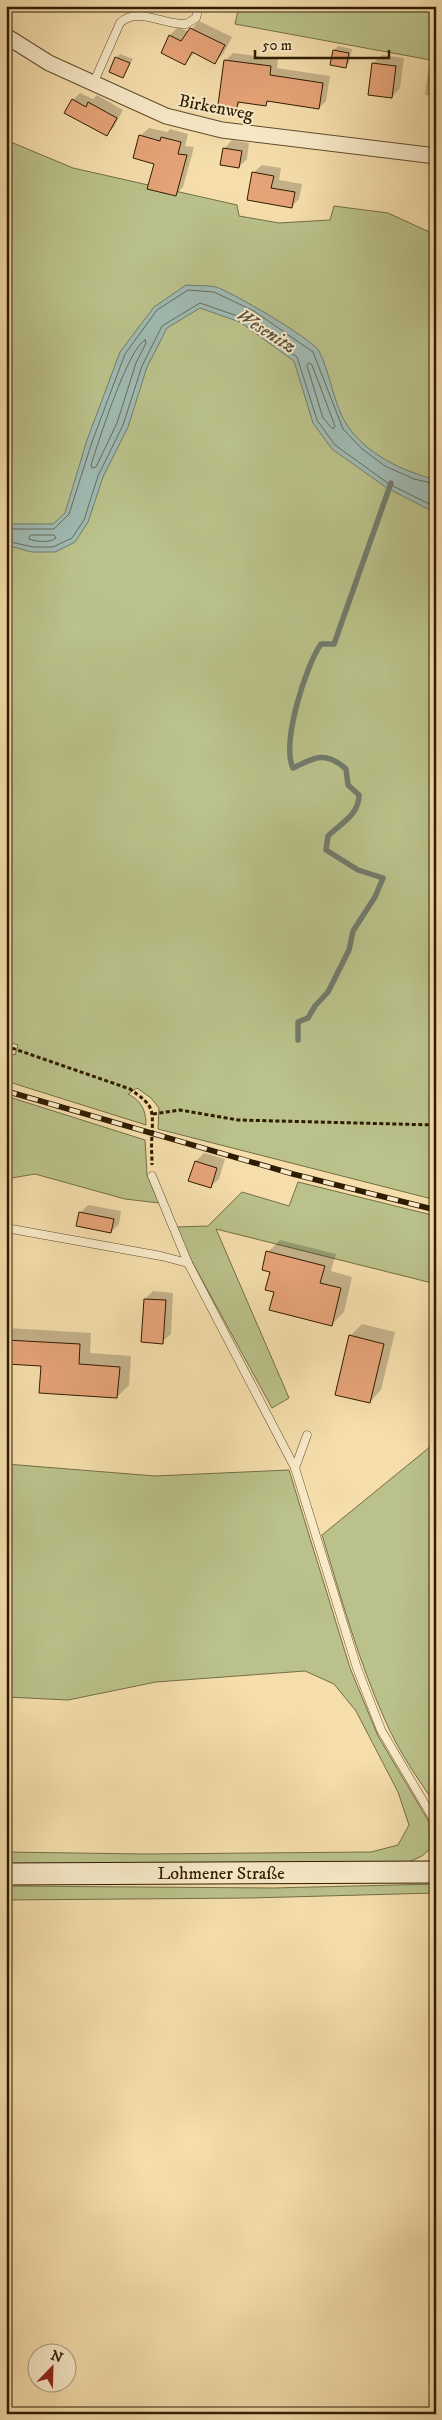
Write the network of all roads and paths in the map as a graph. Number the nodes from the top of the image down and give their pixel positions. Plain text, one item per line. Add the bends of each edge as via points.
1 (199, 6) edge
2 (6, 36) edge
3 (93, 84) junction
4 (436, 156) edge
5 (6, 1046) edge
6 (152, 1114) junction
7 (436, 1124) edge
8 (152, 1176) joint
9 (6, 1228) edge
10 (188, 1263) junction
11 (307, 1435) dead end
12 (295, 1468) junction
13 (436, 1823) edge
14 (436, 1872) edge
15 (6, 1874) edge

1 - 3 lane via 196,18 186,24 136,16 124,19
2 - 3 street, Birkenweg via 49,63
3 - 4 street, Birkenweg via 166,116 222,130
5 - 6 path via 130,1089 144,1098
6 - 7 path via 180,1110 238,1120
6 - 8 path
8 - 10 lane
9 - 10 lane
10 - 12 lane
11 - 12 lane
12 - 13 lane via 357,1668 381,1730
14 - 15 main road, Lohmener Straße

